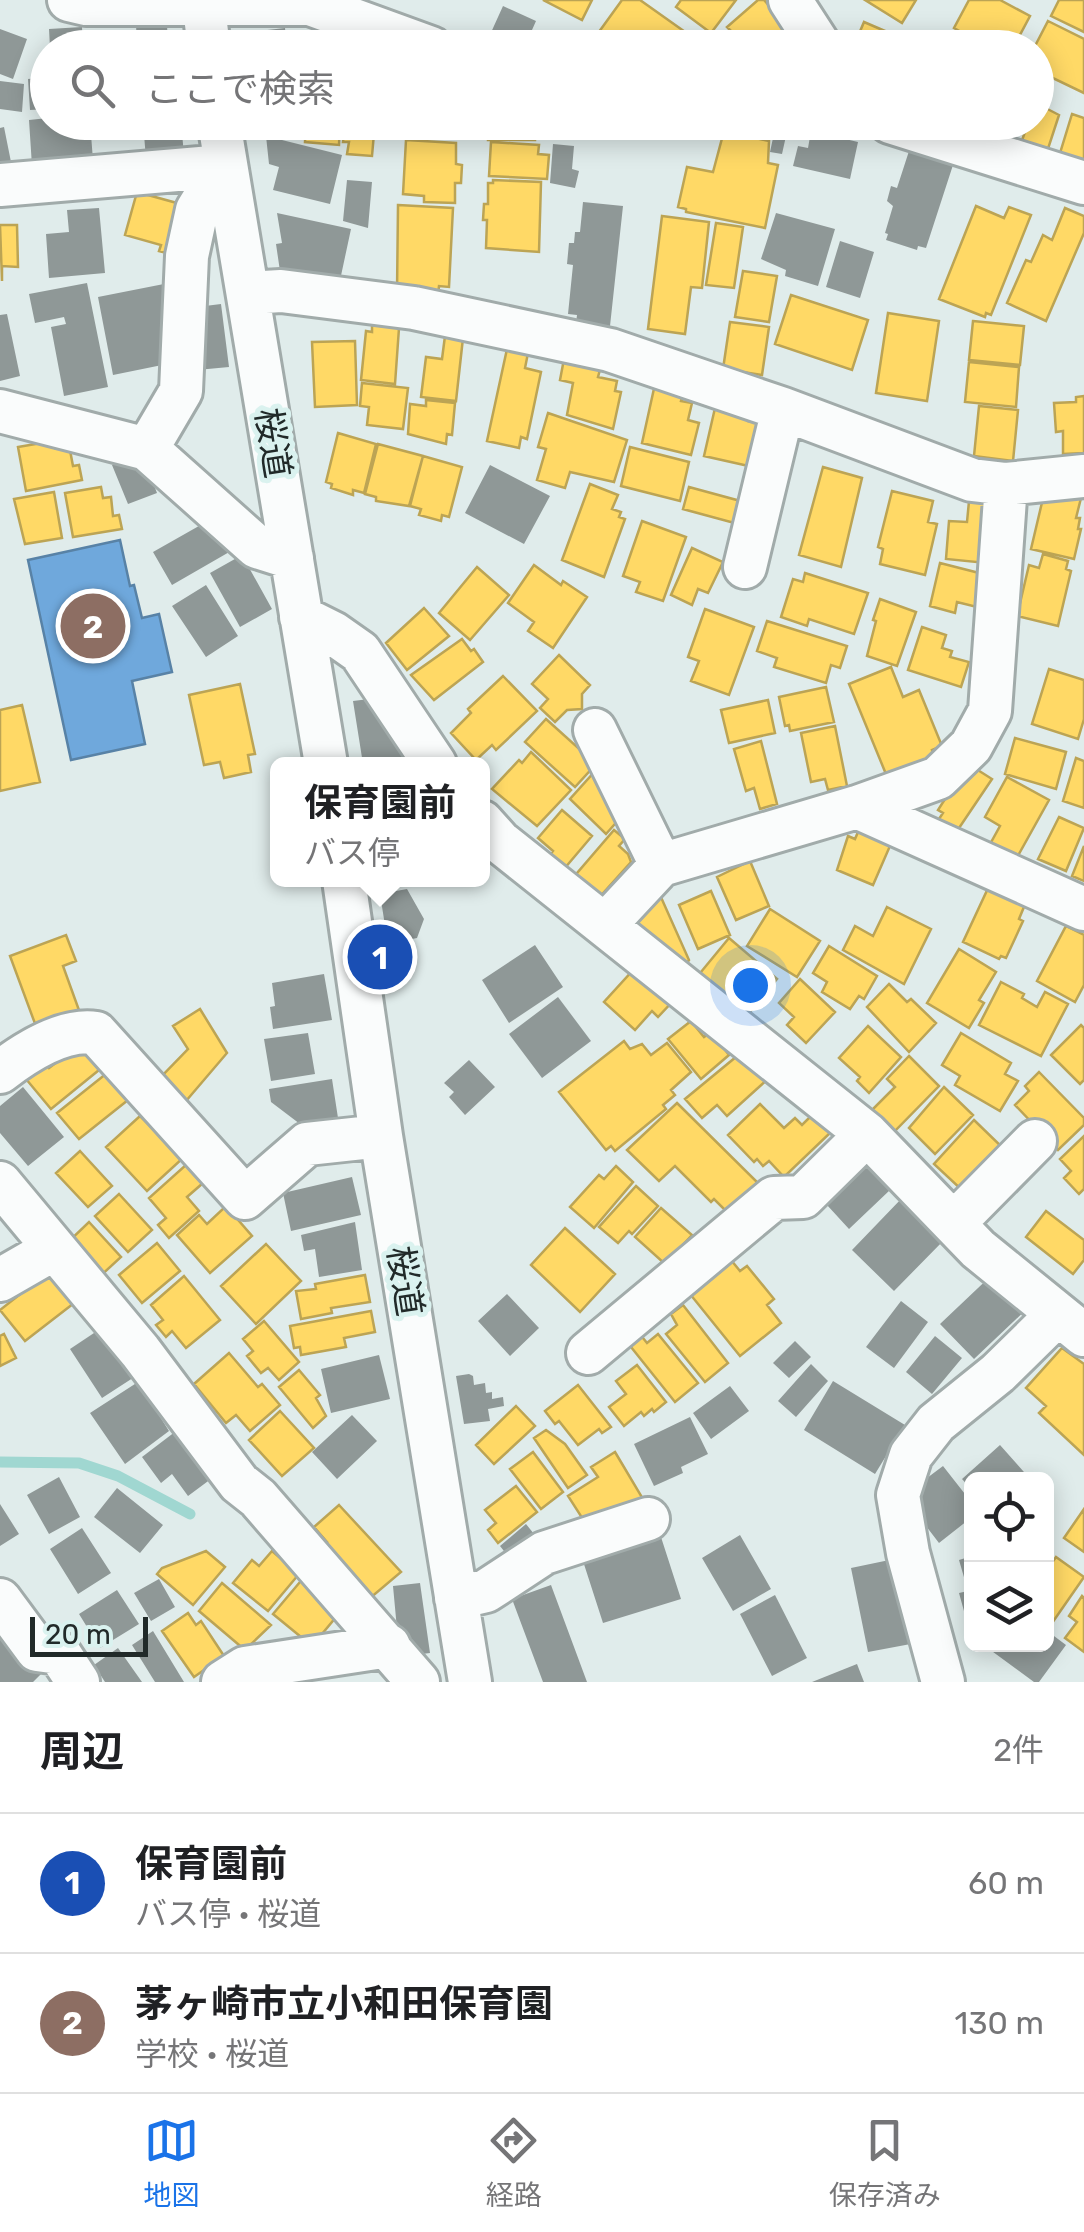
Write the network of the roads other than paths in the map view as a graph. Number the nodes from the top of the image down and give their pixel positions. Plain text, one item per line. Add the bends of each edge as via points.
1 (69, 0) edge
2 (790, 0) edge
3 (205, 18) edge
4 (382, 30) edge
5 (809, 30) edge
6 (220, 140) edge
7 (947, 140) edge
8 (224, 166) junction
9 (1084, 183) edge
10 (0, 185) edge
11 (248, 293) junction
12 (783, 409) junction
13 (0, 411) edge
14 (147, 449) junction
15 (1084, 476) edge
16 (1006, 484) junction
17 (292, 558) junction
18 (745, 567) dead end
19 (301, 617) junction
20 (595, 730) dead end
21 (325, 757) edge
22 (430, 757) edge
23 (857, 807) junction
24 (490, 831) edge
25 (661, 865) junction
26 (345, 887) edge
27 (1084, 909) edge
28 (606, 924) junction
29 (0, 1072) edge
30 (867, 1134) junction
31 (381, 1136) junction
32 (1035, 1141) dead end
33 (0, 1183) edge
34 (954, 1223) junction
35 (54, 1248) junction
36 (0, 1280) edge
37 (1070, 1325) edge
38 (588, 1352) dead end
39 (648, 1519) dead end
40 (456, 1598) junction
41 (0, 1600) edge
42 (389, 1646) junction
43 (78, 1682) edge
44 (222, 1682) edge
45 (418, 1682) edge
46 (470, 1682) edge
47 (943, 1682) edge

1 - 3 street
2 - 5 street
3 - 4 street via 310,4
6 - 8 street, 桜道
7 - 9 street
8 - 10 street
8 - 11 street, 桜道
8 - 14 street via 197,210 187,256 181,391
11 - 12 street via 414,308 592,346
11 - 17 street, 桜道
12 - 16 street via 972,480
12 - 18 street
13 - 14 street
14 - 17 street via 256,547
15 - 16 street
16 - 23 street via 990,711 970,746 938,778
17 - 19 street, 桜道
19 - 21 street, 桜道
19 - 22 street via 360,652
20 - 25 street
23 - 25 street
23 - 27 street
24 - 28 street
25 - 28 street
26 - 31 street, 桜道
28 - 30 street
29 - 31 street via 76,1030 96,1034 244,1198 308,1144
30 - 34 street
30 - 38 street via 803,1197 774,1198
31 - 40 street, 桜道
32 - 34 street
33 - 35 street
34 - 37 street
35 - 36 street
35 - 42 street via 239,1482
37 - 47 street via 936,1423 911,1456 898,1495
39 - 40 street via 544,1553 486,1591
40 - 46 street, 桜道
41 - 43 street via 37,1650 59,1653
42 - 44 street via 245,1668
42 - 45 street

